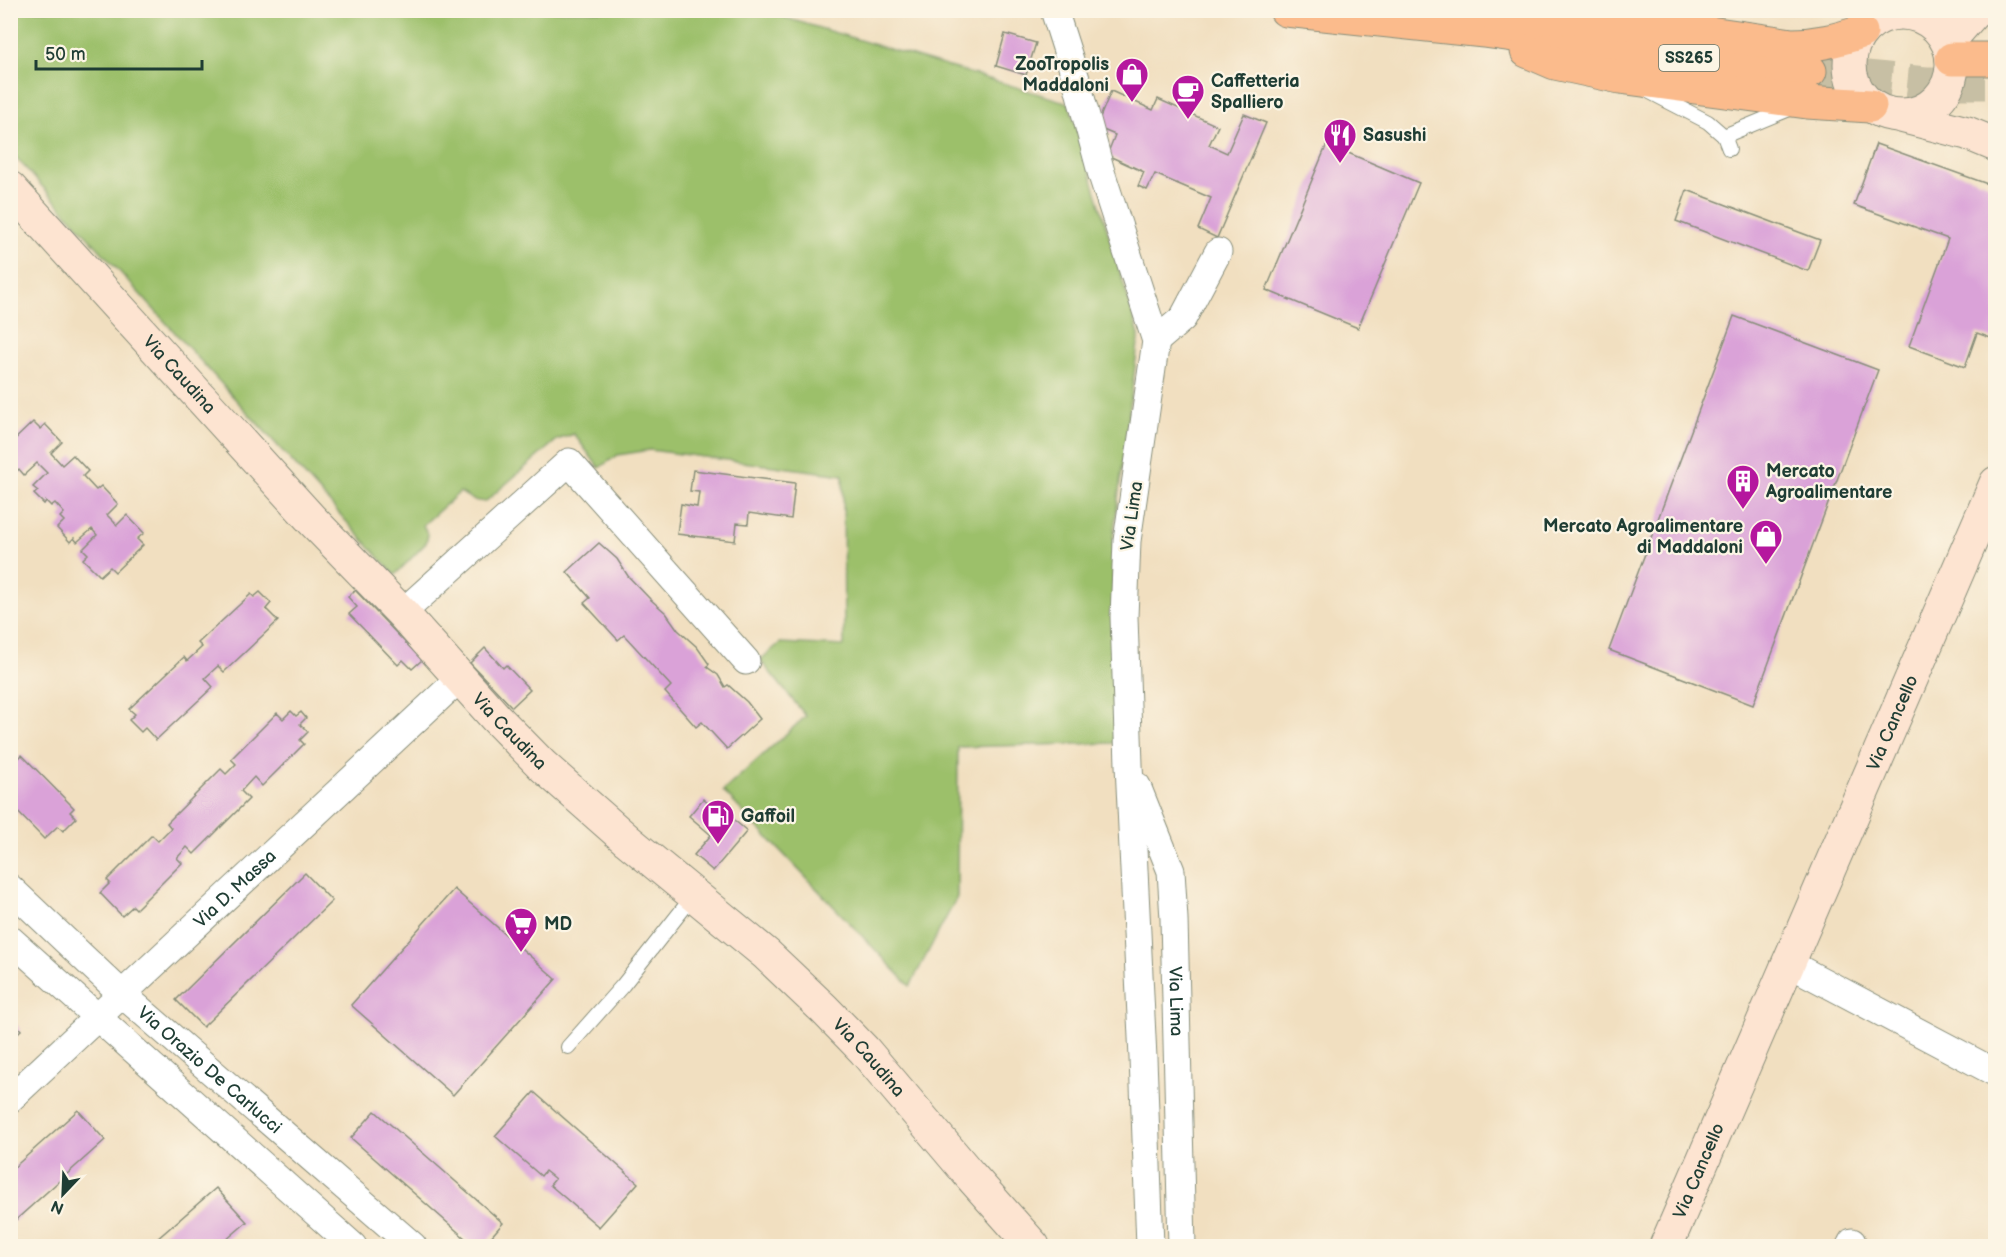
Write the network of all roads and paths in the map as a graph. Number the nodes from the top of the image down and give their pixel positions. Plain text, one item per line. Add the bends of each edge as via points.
1 (1054, 10) edge
2 (1286, 10) edge
3 (1694, 10) edge
4 (1976, 10) edge
5 (1915, 12) edge
6 (1324, 13) edge
7 (1644, 25) junction
8 (1484, 32) junction
9 (1861, 32) junction
10 (1950, 50) junction
11 (1992, 74) edge
12 (1620, 77) junction
13 (1808, 87) junction
14 (1944, 92) junction
15 (1870, 106) junction
16 (1901, 116) junction
17 (1995, 121) edge
18 (1995, 145) edge
19 (10, 188) edge
20 (1218, 252) dead end
21 (1156, 341) junction
22 (1995, 483) edge
23 (402, 613) junction
24 (746, 661) dead end
25 (459, 679) junction
26 (1129, 765) junction
27 (10, 888) edge
28 (694, 895) junction
29 (10, 939) edge
30 (1788, 963) junction
31 (122, 994) junction
32 (96, 1018) junction
33 (568, 1047) dead end
34 (1995, 1073) edge
35 (10, 1098) edge
36 (353, 1246) edge
37 (413, 1246) edge
38 (1033, 1246) edge
39 (1150, 1246) edge
40 (1182, 1246) edge
41 (1666, 1246) edge

1 - 21 street, Via Lima
2 - 6 main road, SS265
3 - 7 lane
4 - 10 main road
5 - 9 main road via 1888,14
5 - 10 main road via 1937,28
6 - 8 main road, SS265
7 - 8 main road via 1548,16
7 - 9 main road via 1801,45 1827,43
8 - 12 main road via 1555,63
8 - 13 main road, SS265 via 1654,54
9 - 15 main road via 1850,63 1852,79
10 - 11 main road
10 - 14 main road via 1951,76
12 - 13 main road
12 - 13 lane via 1708,122 1726,143
13 - 15 main road
14 - 16 main road via 1918,113
14 - 17 main road via 1972,114
15 - 16 main road
16 - 18 main road via 1967,133
19 - 23 main road, Via Caudina via 312,520
20 - 21 street via 1183,318
21 - 26 street, Via Lima via 1126,541 1124,617
22 - 30 main road, Via Cancello
23 - 24 street via 569,462
23 - 25 main road, Via Caudina
25 - 28 main road, Via Caudina via 543,766
25 - 31 street, Via D. Massa
26 - 39 street, Via Lima
26 - 40 street, Via Lima via 1171,872
27 - 31 street, Via Orazio De Carlucci
28 - 33 lane
28 - 38 main road, Via Caudina via 766,954 848,1034
29 - 32 street, Via Orazio De Carlucci
30 - 34 street
30 - 41 main road, Via Cancello
31 - 32 street, Via D. Massa
31 - 37 street, Via Orazio De Carlucci
32 - 35 street, Via D. Massa
32 - 36 street, Via Orazio De Carlucci

